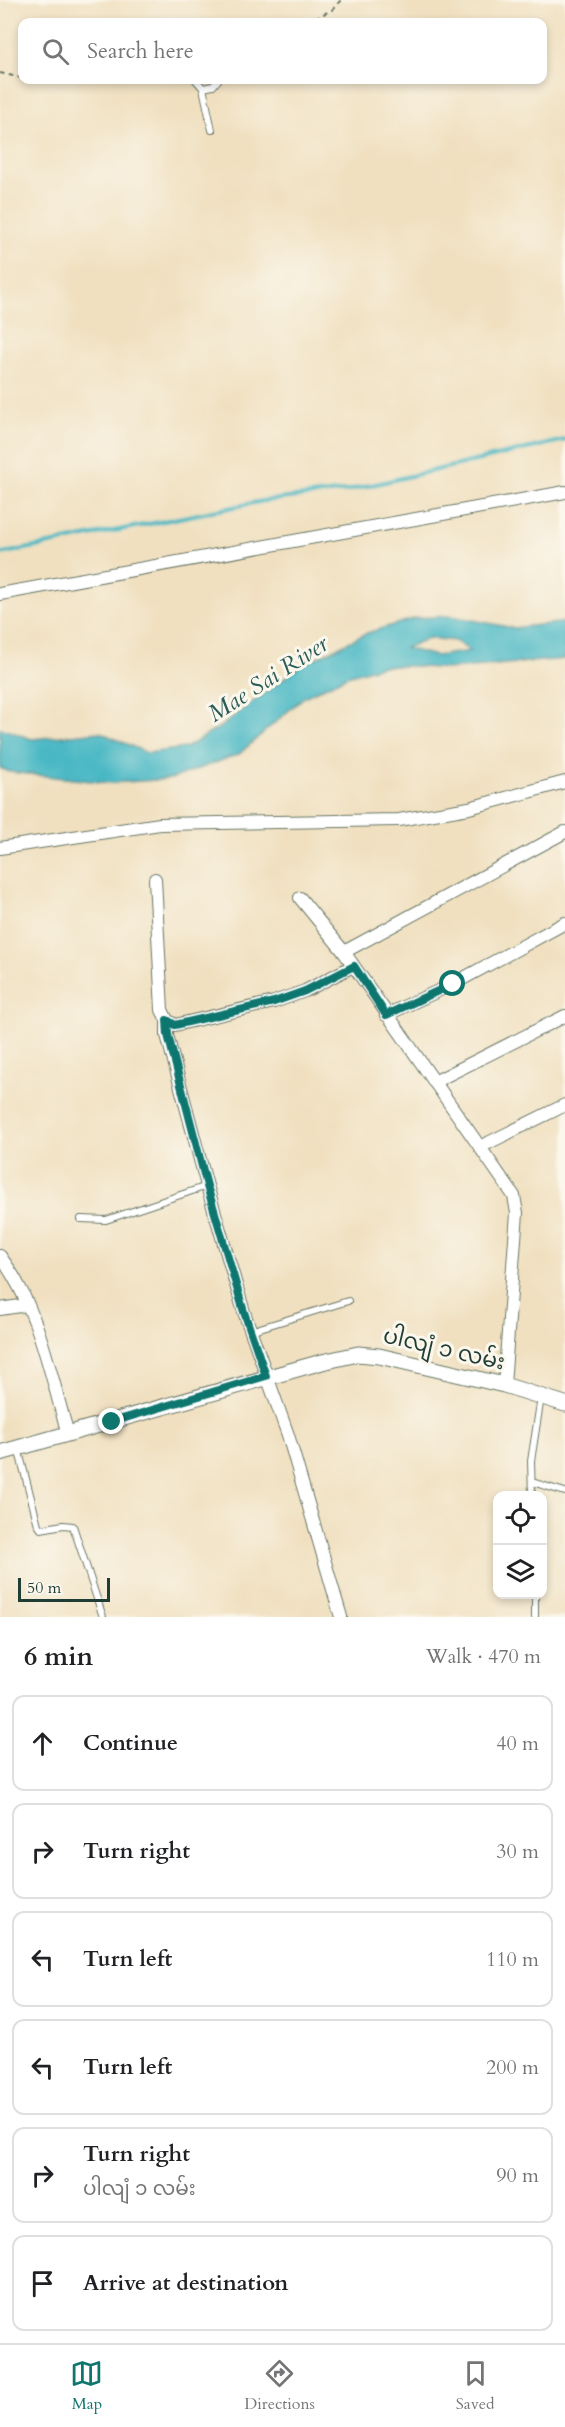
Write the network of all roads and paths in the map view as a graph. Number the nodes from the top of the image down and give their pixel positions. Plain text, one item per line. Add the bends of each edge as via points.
1 (341, 0) edge
2 (315, 18) edge
3 (0, 73) edge
4 (18, 77) edge
5 (200, 84) edge
6 (215, 84) edge
7 (203, 88) junction
8 (212, 130) dead end
9 (565, 492) edge
10 (0, 594) edge
11 (565, 782) edge
12 (565, 832) edge
13 (0, 848) edge
14 (155, 879) dead end
15 (300, 898) dead end
16 (565, 923) edge
17 (344, 952) junction
18 (354, 966) junction
19 (386, 1015) junction
20 (565, 1016) edge
21 (167, 1020) junction
22 (434, 1082) junction
23 (565, 1105) edge
24 (480, 1147) junction
25 (207, 1186) junction
26 (81, 1219) dead end
27 (0, 1256) edge
28 (348, 1301) dead end
29 (27, 1305) junction
30 (0, 1309) edge
31 (250, 1331) junction
32 (266, 1376) junction
33 (504, 1384) junction
34 (541, 1396) junction
35 (565, 1404) edge
36 (68, 1434) junction
37 (18, 1448) junction
38 (0, 1453) edge
39 (532, 1482) junction
40 (532, 1491) edge
41 (565, 1492) edge
42 (535, 1599) edge
43 (103, 1617) edge
44 (341, 1617) edge
45 (536, 1617) edge

1 - 2 path via 332,10
3 - 4 path
5 - 7 lane
6 - 7 lane
7 - 8 lane
9 - 10 street
11 - 13 street via 469,808 399,820 160,824
12 - 17 street
14 - 21 street via 162,1010
15 - 17 street
16 - 19 street via 453,984
17 - 18 street
18 - 19 street
18 - 21 street via 274,1002 175,1025
19 - 22 street
20 - 22 street
21 - 25 street
22 - 24 street
23 - 24 street
24 - 33 street via 510,1188 517,1213
25 - 26 lane via 106,1220
25 - 31 street
27 - 29 street
28 - 31 lane
29 - 30 street
29 - 36 street via 46,1352
31 - 32 street
32 - 33 street, ပါလျံ ၁ လမ်း via 358,1354
32 - 36 street, ပါလျံ ၁ လမ်း
32 - 44 street via 288,1435
33 - 34 street, ပါလျံ ၁ လမ်း
34 - 35 street, ပါလျံ ၁ လမ်း
34 - 39 lane via 531,1461
36 - 37 street, ပါလျံ ၁ လမ်း
37 - 38 street, ပါလျံ ၁ လမ်း
37 - 43 lane via 38,1525 41,1529 73,1526
39 - 40 lane
39 - 41 lane
42 - 45 lane

